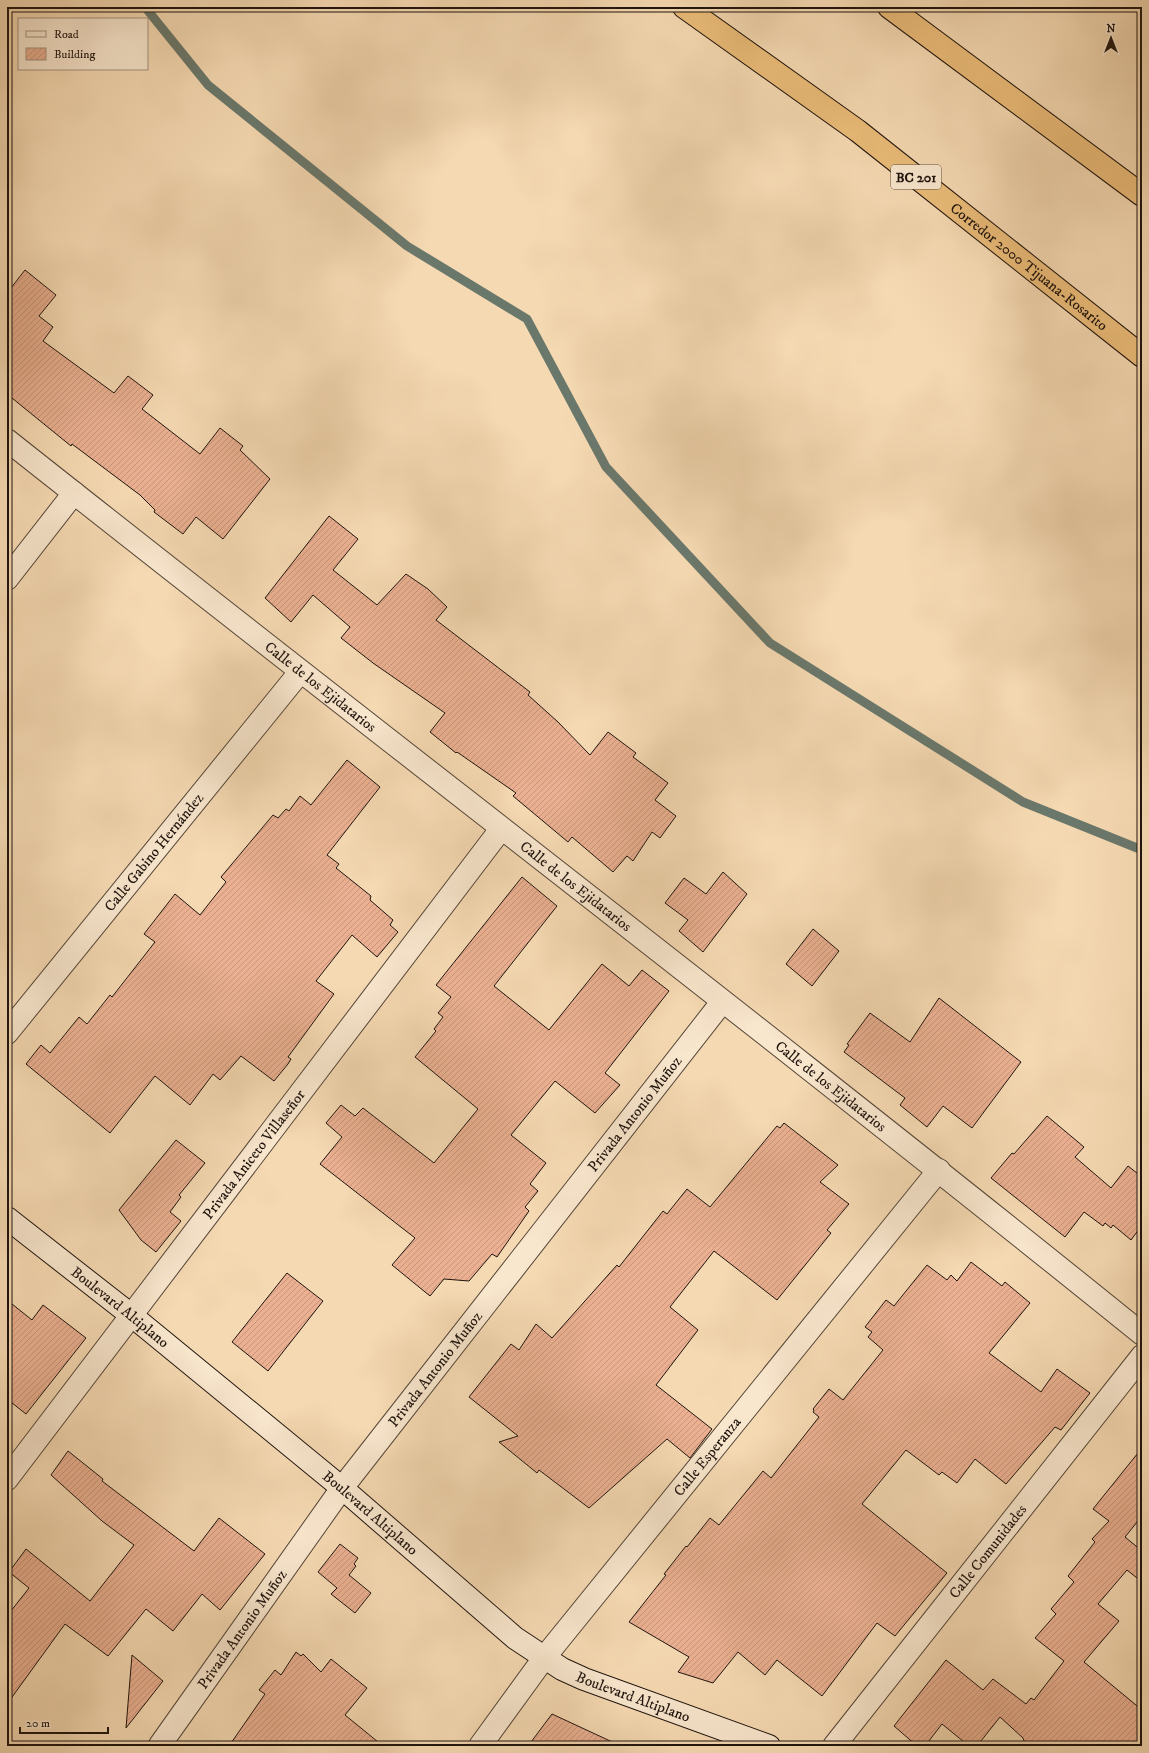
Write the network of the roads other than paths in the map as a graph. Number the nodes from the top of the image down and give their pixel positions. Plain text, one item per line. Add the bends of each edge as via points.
1 (684, 7) edge
2 (890, 7) edge
3 (1142, 195) edge
4 (1142, 356) edge
5 (7, 440) edge
6 (74, 493) junction
7 (7, 579) edge
8 (300, 672) junction
9 (501, 829) junction
10 (722, 1002) junction
11 (7, 1033) edge
12 (939, 1170) junction
13 (7, 1218) edge
14 (131, 1315) junction
15 (1142, 1334) edge
16 (1142, 1356) edge
17 (7, 1479) edge
18 (342, 1488) junction
19 (544, 1658) junction
20 (160, 1745) dead end
21 (480, 1746) edge
22 (769, 1746) edge
23 (834, 1746) edge

1 - 4 highway, Corredor 2000 Tijuana-Rosarito / BC 201 via 858,131
2 - 3 highway
5 - 6 street, Calle de los Ejidatarios
6 - 7 street
6 - 8 street, Calle de los Ejidatarios
8 - 9 street, Calle de los Ejidatarios
8 - 11 street, Calle Gabino Hernández
9 - 10 street, Calle de los Ejidatarios
9 - 14 street, Privada Aniceto Villaseñor
10 - 12 street, Calle de los Ejidatarios
10 - 18 street, Privada Antonio Muñoz
12 - 15 street, Calle de los Ejidatarios
12 - 19 street, Calle Esperanza
13 - 14 street, Boulevard Altiplano
14 - 17 street, Privada Aniceto Villaseñor
14 - 18 street, Boulevard Altiplano
16 - 23 street, Calle Comunidades
18 - 19 street, Boulevard Altiplano via 515,1638
18 - 20 street, Privada Antonio Muñoz
19 - 21 street, Calle Esperanza
19 - 22 street, Boulevard Altiplano via 584,1679

